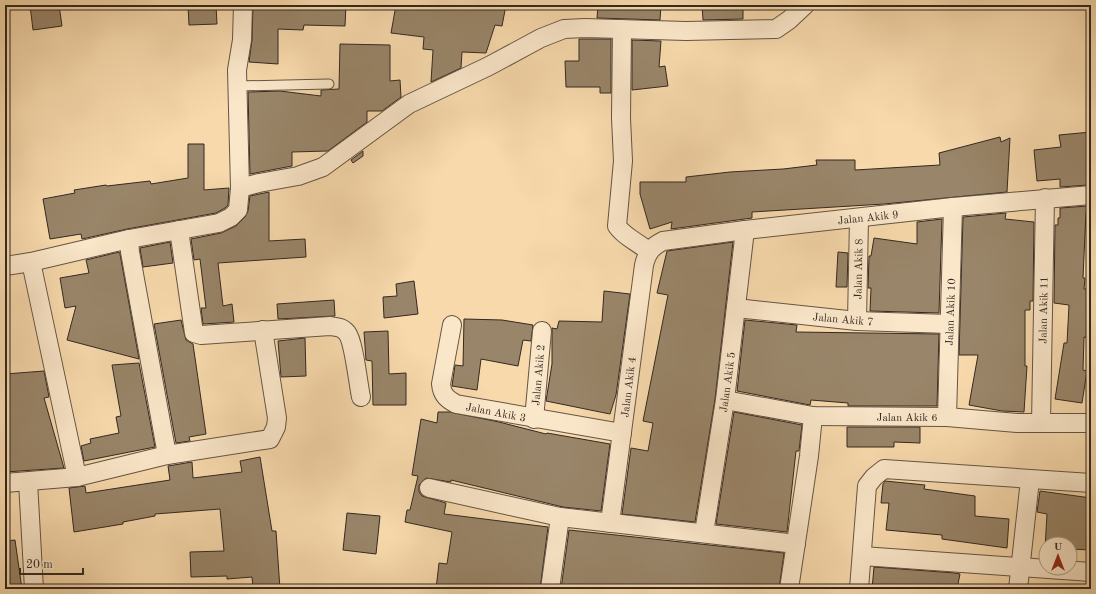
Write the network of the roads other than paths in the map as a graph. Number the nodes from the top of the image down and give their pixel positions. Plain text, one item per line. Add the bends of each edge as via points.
1 (243, 5) edge
2 (804, 5) edge
3 (622, 29) junction
4 (329, 84) dead end
5 (237, 86) junction
6 (240, 188) junction
7 (1091, 195) edge
8 (1045, 198) junction
9 (953, 207) junction
10 (859, 218) junction
11 (179, 230) junction
12 (745, 230) junction
13 (129, 239) junction
14 (649, 252) junction
15 (31, 262) junction
16 (5, 266) edge
17 (736, 308) junction
18 (857, 321) junction
19 (949, 324) junction
20 (452, 325) dead end
21 (263, 330) junction
22 (542, 331) dead end
23 (361, 397) dead end
24 (725, 400) junction
25 (813, 416) junction
26 (947, 417) junction
27 (534, 419) junction
28 (1041, 423) junction
29 (1091, 423) edge
30 (622, 433) junction
31 (167, 455) junction
32 (77, 477) junction
33 (1030, 480) junction
34 (28, 482) junction
35 (5, 483) edge
36 (1091, 483) edge
37 (429, 488) dead end
38 (560, 517) junction
39 (610, 522) junction
40 (704, 533) junction
41 (796, 544) junction
42 (862, 556) junction
43 (1020, 567) junction
44 (1091, 572) edge
45 (34, 589) edge
46 (550, 589) edge
47 (789, 589) edge
48 (859, 589) edge
49 (1018, 589) edge

1 - 5 street
2 - 3 street via 776,29
3 - 6 street via 564,29 541,38 409,104 323,166 298,176 259,182
3 - 14 street via 622,161 617,226 621,232 639,242
4 - 5 lane
5 - 6 street
6 - 11 street via 238,210 231,217 219,223
7 - 8 street, Jalan Akik 9
8 - 9 street, Jalan Akik 9
8 - 28 street, Jalan Akik 11
9 - 10 street, Jalan Akik 9
9 - 19 street, Jalan Akik 10
10 - 12 street, Jalan Akik 9
10 - 18 street, Jalan Akik 8
11 - 13 street
11 - 21 street via 194,333 236,334
12 - 14 street, Jalan Akik 9 via 663,241
12 - 17 street, Jalan Akik 5
13 - 15 street
13 - 31 street
14 - 30 street, Jalan Akik 4 via 644,266
15 - 16 street
15 - 32 street
17 - 18 street, Jalan Akik 7
17 - 24 street, Jalan Akik 5
18 - 19 street, Jalan Akik 7
19 - 26 street, Jalan Akik 10
20 - 27 street, Jalan Akik 3 via 441,384 448,399 456,404
21 - 23 street via 330,326 341,328 347,333
21 - 31 street via 277,418 270,439
22 - 27 street, Jalan Akik 2
24 - 25 street, Jalan Akik 6
24 - 40 street, Jalan Akik 5
25 - 26 street, Jalan Akik 6
25 - 41 street
26 - 28 street, Jalan Akik 6
27 - 30 street, Jalan Akik 3
28 - 29 street, Jalan Akik 6
30 - 39 street, Jalan Akik 4
31 - 32 street
32 - 34 street
33 - 36 street
33 - 42 street via 884,469 867,486
33 - 43 street
34 - 35 street
34 - 45 street
37 - 38 street
38 - 39 street
38 - 46 street
39 - 40 street
40 - 41 street
41 - 47 street
42 - 43 street
42 - 48 street
43 - 44 street
43 - 49 street

